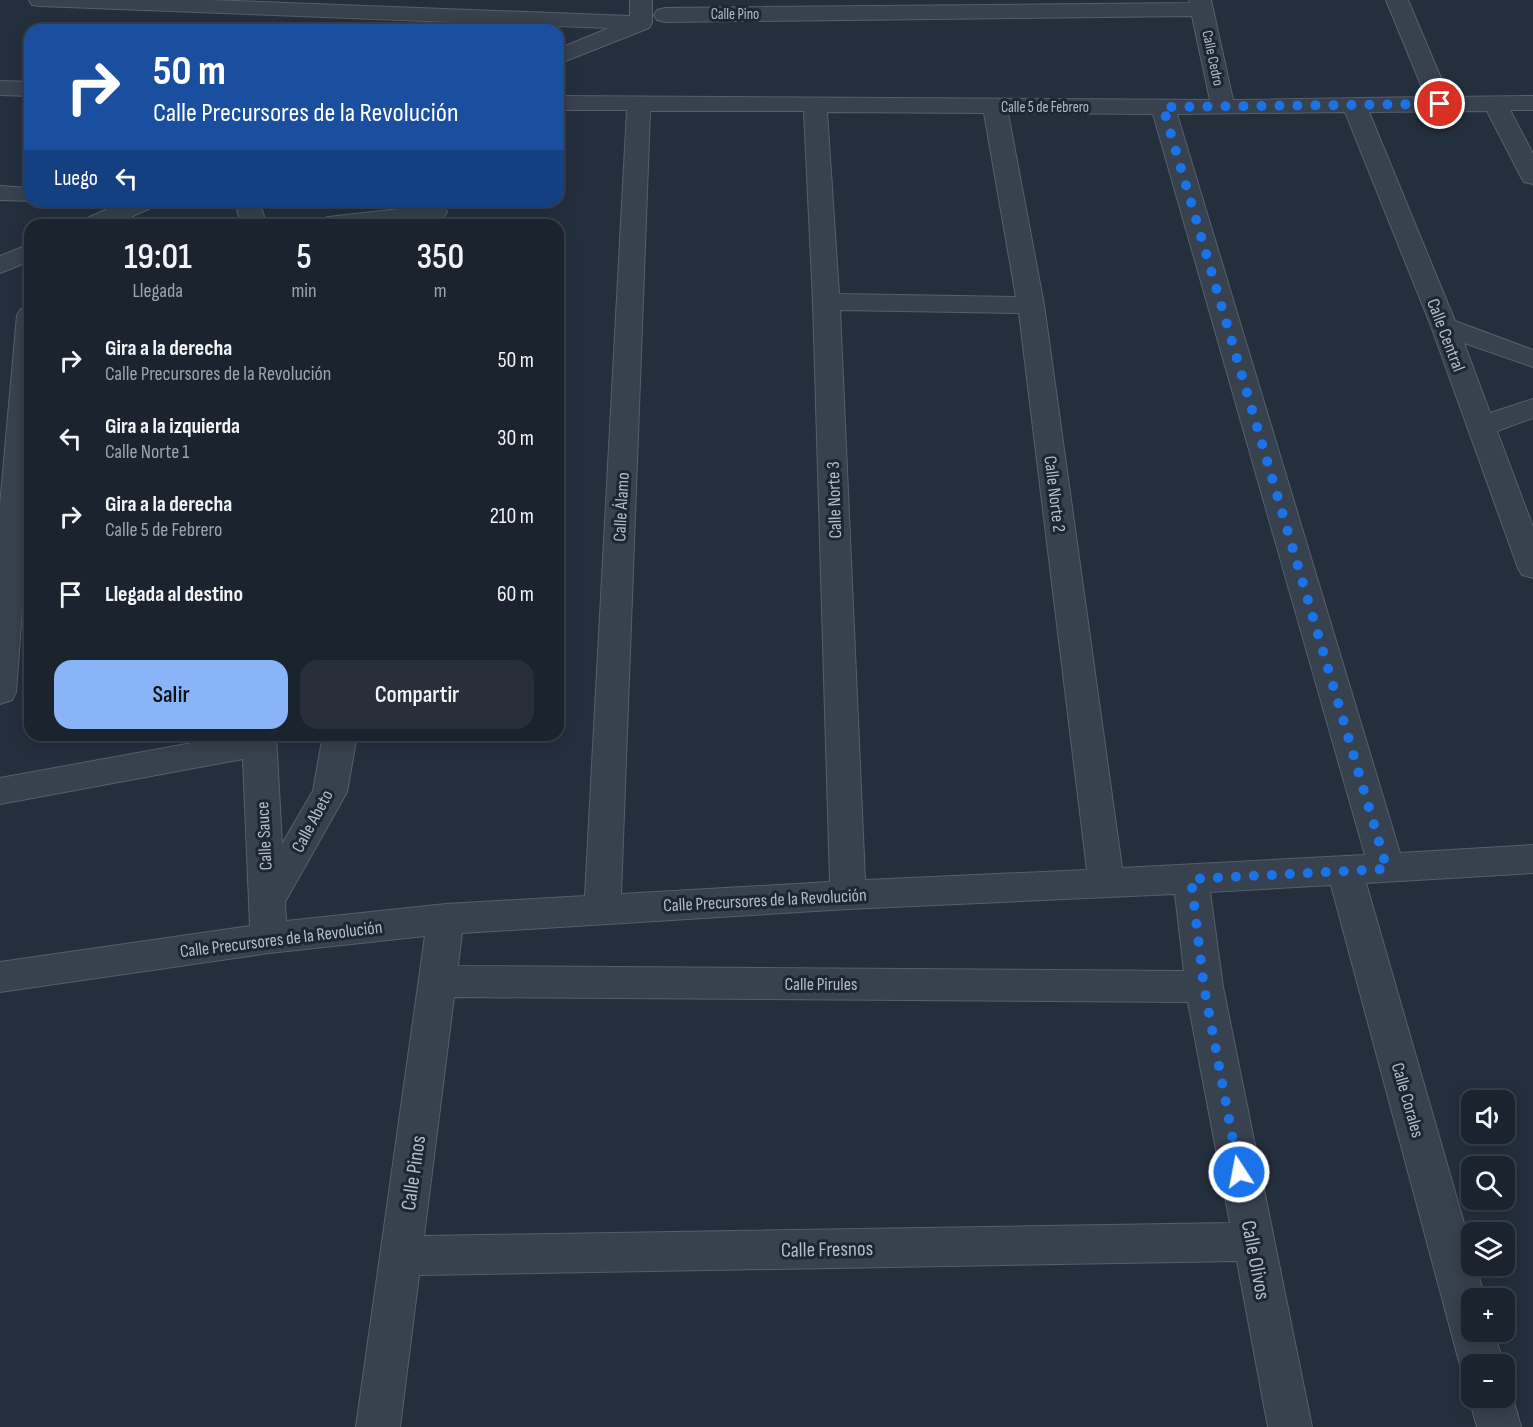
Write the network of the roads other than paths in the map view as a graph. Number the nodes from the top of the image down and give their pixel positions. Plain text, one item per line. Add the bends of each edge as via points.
1 (40, 0) edge
2 (641, 0) edge
3 (696, 0) edge
4 (1397, 0) edge
5 (1201, 4) edge
6 (1014, 6) edge
7 (665, 15) junction
8 (641, 23) junction
9 (564, 55) edge
10 (0, 88) edge
11 (24, 89) edge
12 (564, 103) edge
13 (1495, 103) junction
14 (1533, 103) edge
15 (1440, 104) junction
16 (639, 105) junction
17 (1354, 105) junction
18 (815, 106) junction
19 (995, 107) junction
20 (1163, 107) junction
21 (1223, 107) junction
22 (1533, 177) edge
23 (0, 193) edge
24 (24, 195) edge
25 (132, 207) edge
26 (434, 213) edge
27 (106, 219) edge
28 (381, 219) edge
29 (24, 255) edge
30 (0, 265) edge
31 (826, 302) junction
32 (1031, 305) junction
33 (1444, 326) junction
34 (1533, 359) edge
35 (1533, 408) edge
36 (24, 409) edge
37 (1480, 427) junction
38 (1533, 568) edge
39 (0, 692) edge
40 (250, 741) edge
41 (260, 741) edge
42 (339, 741) edge
43 (0, 791) edge
44 (1533, 859) edge
45 (1387, 869) junction
46 (1345, 871) junction
47 (1191, 879) junction
48 (1106, 883) junction
49 (848, 895) junction
50 (267, 902) junction
51 (603, 910) junction
52 (446, 919) junction
53 (268, 938) junction
54 (0, 977) edge
55 (439, 981) junction
56 (1204, 987) junction
57 (1252, 1242) junction
58 (401, 1256) junction
59 (1461, 1290) edge
60 (1494, 1408) edge
61 (378, 1427) edge
62 (1290, 1427) edge
63 (1499, 1427) edge

1 - 8 street
2 - 8 street
3 - 7 street
4 - 15 street
5 - 6 street, Calle Pino
5 - 21 street, Calle Cedro
6 - 7 street, Calle Pino
7 - 8 street
8 - 9 street
10 - 11 street
12 - 16 street, Calle 5 de Febrero
13 - 14 street, Calle 5 de Febrero
13 - 15 street, Calle 5 de Febrero
13 - 22 street
15 - 17 street, Calle 5 de Febrero
16 - 18 street, Calle 5 de Febrero
16 - 51 street, Calle Álamo
17 - 21 street, Calle 5 de Febrero
17 - 33 street, Calle Central
18 - 19 street, Calle 5 de Febrero
18 - 31 street, Calle Norte 3
19 - 20 street, Calle 5 de Febrero
19 - 32 street, Calle Norte 2
20 - 21 street, Calle 5 de Febrero
20 - 45 street
23 - 24 street
25 - 27 street
26 - 28 street
29 - 30 street
31 - 32 street
31 - 49 street, Calle Norte 3
32 - 48 street, Calle Norte 2
33 - 34 street
33 - 37 street, Calle Central
35 - 37 street
36 - 39 street
37 - 38 street, Calle Central
40 - 43 street
41 - 50 street, Calle Sauce
42 - 50 street, Calle Abeto via 330,792
44 - 45 street, Calle Precursores de la Revolución
45 - 46 street, Calle Precursores de la Revolución
46 - 47 street, Calle Precursores de la Revolución
46 - 59 street, Calle Corales
47 - 48 street, Calle Precursores de la Revolución
47 - 56 street, Calle Olivos
48 - 49 street, Calle Precursores de la Revolución
49 - 51 street, Calle Precursores de la Revolución
50 - 53 street, Calle Sauce
51 - 52 street, Calle Precursores de la Revolución
52 - 53 street, Calle Precursores de la Revolución
52 - 55 street, Calle Pinos
53 - 54 street, Calle Precursores de la Revolución
55 - 56 street, Calle Pirules
55 - 58 street, Calle Pinos
56 - 57 street, Calle Olivos
57 - 58 street, Calle Fresnos
57 - 62 street, Calle Olivos
58 - 61 street, Calle Pinos
60 - 63 street

